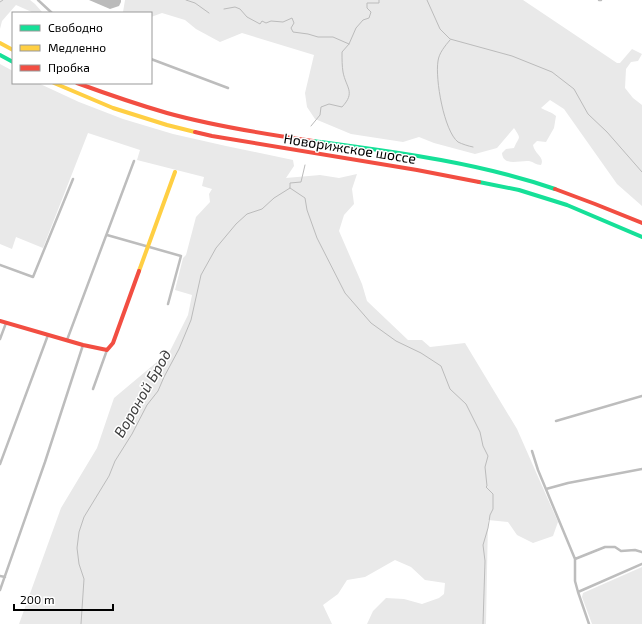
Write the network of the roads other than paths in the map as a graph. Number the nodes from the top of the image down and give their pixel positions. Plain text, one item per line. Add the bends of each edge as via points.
1 (38, 0) edge
2 (51, 12) edge
3 (0, 42) edge
4 (12, 49) edge
5 (0, 55) edge
6 (152, 59) edge
7 (12, 61) edge
8 (56, 84) edge
9 (80, 84) edge
10 (228, 88) dead end
11 (134, 161) dead end
12 (175, 172) dead end
13 (73, 179) dead end
14 (642, 223) edge
15 (107, 235) junction
16 (642, 237) edge
17 (147, 247) junction
18 (0, 265) edge
19 (168, 304) dead end
20 (0, 321) edge
21 (6, 323) junction
22 (48, 335) junction
23 (0, 339) edge
24 (67, 340) junction
25 (84, 345) junction
26 (107, 350) junction
27 (94, 390) dead end
28 (642, 396) edge
29 (556, 420) dead end
30 (532, 451) dead end
31 (0, 464) edge
32 (642, 469) edge
33 (546, 489) junction
34 (642, 552) edge
35 (575, 559) junction
36 (642, 564) edge
37 (0, 576) edge
38 (4, 577) junction
39 (0, 590) edge
40 (578, 592) junction
41 (589, 624) edge

1 - 2 street
3 - 4 main road
5 - 7 main road
6 - 10 street
8 - 16 main road, Новорижское шоссе via 113,108 212,136 417,170 519,190 568,205
9 - 14 main road, Новорижское шоссе via 126,101 199,121 265,134 450,161 523,178 574,195
11 - 15 street
12 - 17 main road
13 - 18 street via 33,277
15 - 17 street
15 - 24 street
17 - 19 street via 181,256
17 - 26 main road via 113,343
20 - 21 main road
21 - 22 main road
21 - 23 street
22 - 24 main road
22 - 31 street
24 - 25 main road
25 - 26 main road
25 - 38 street
26 - 27 street
28 - 29 street
30 - 33 street
32 - 33 street
33 - 35 street
34 - 35 street via 605,547
35 - 40 street
36 - 40 street
37 - 38 street
38 - 39 street
40 - 41 street

